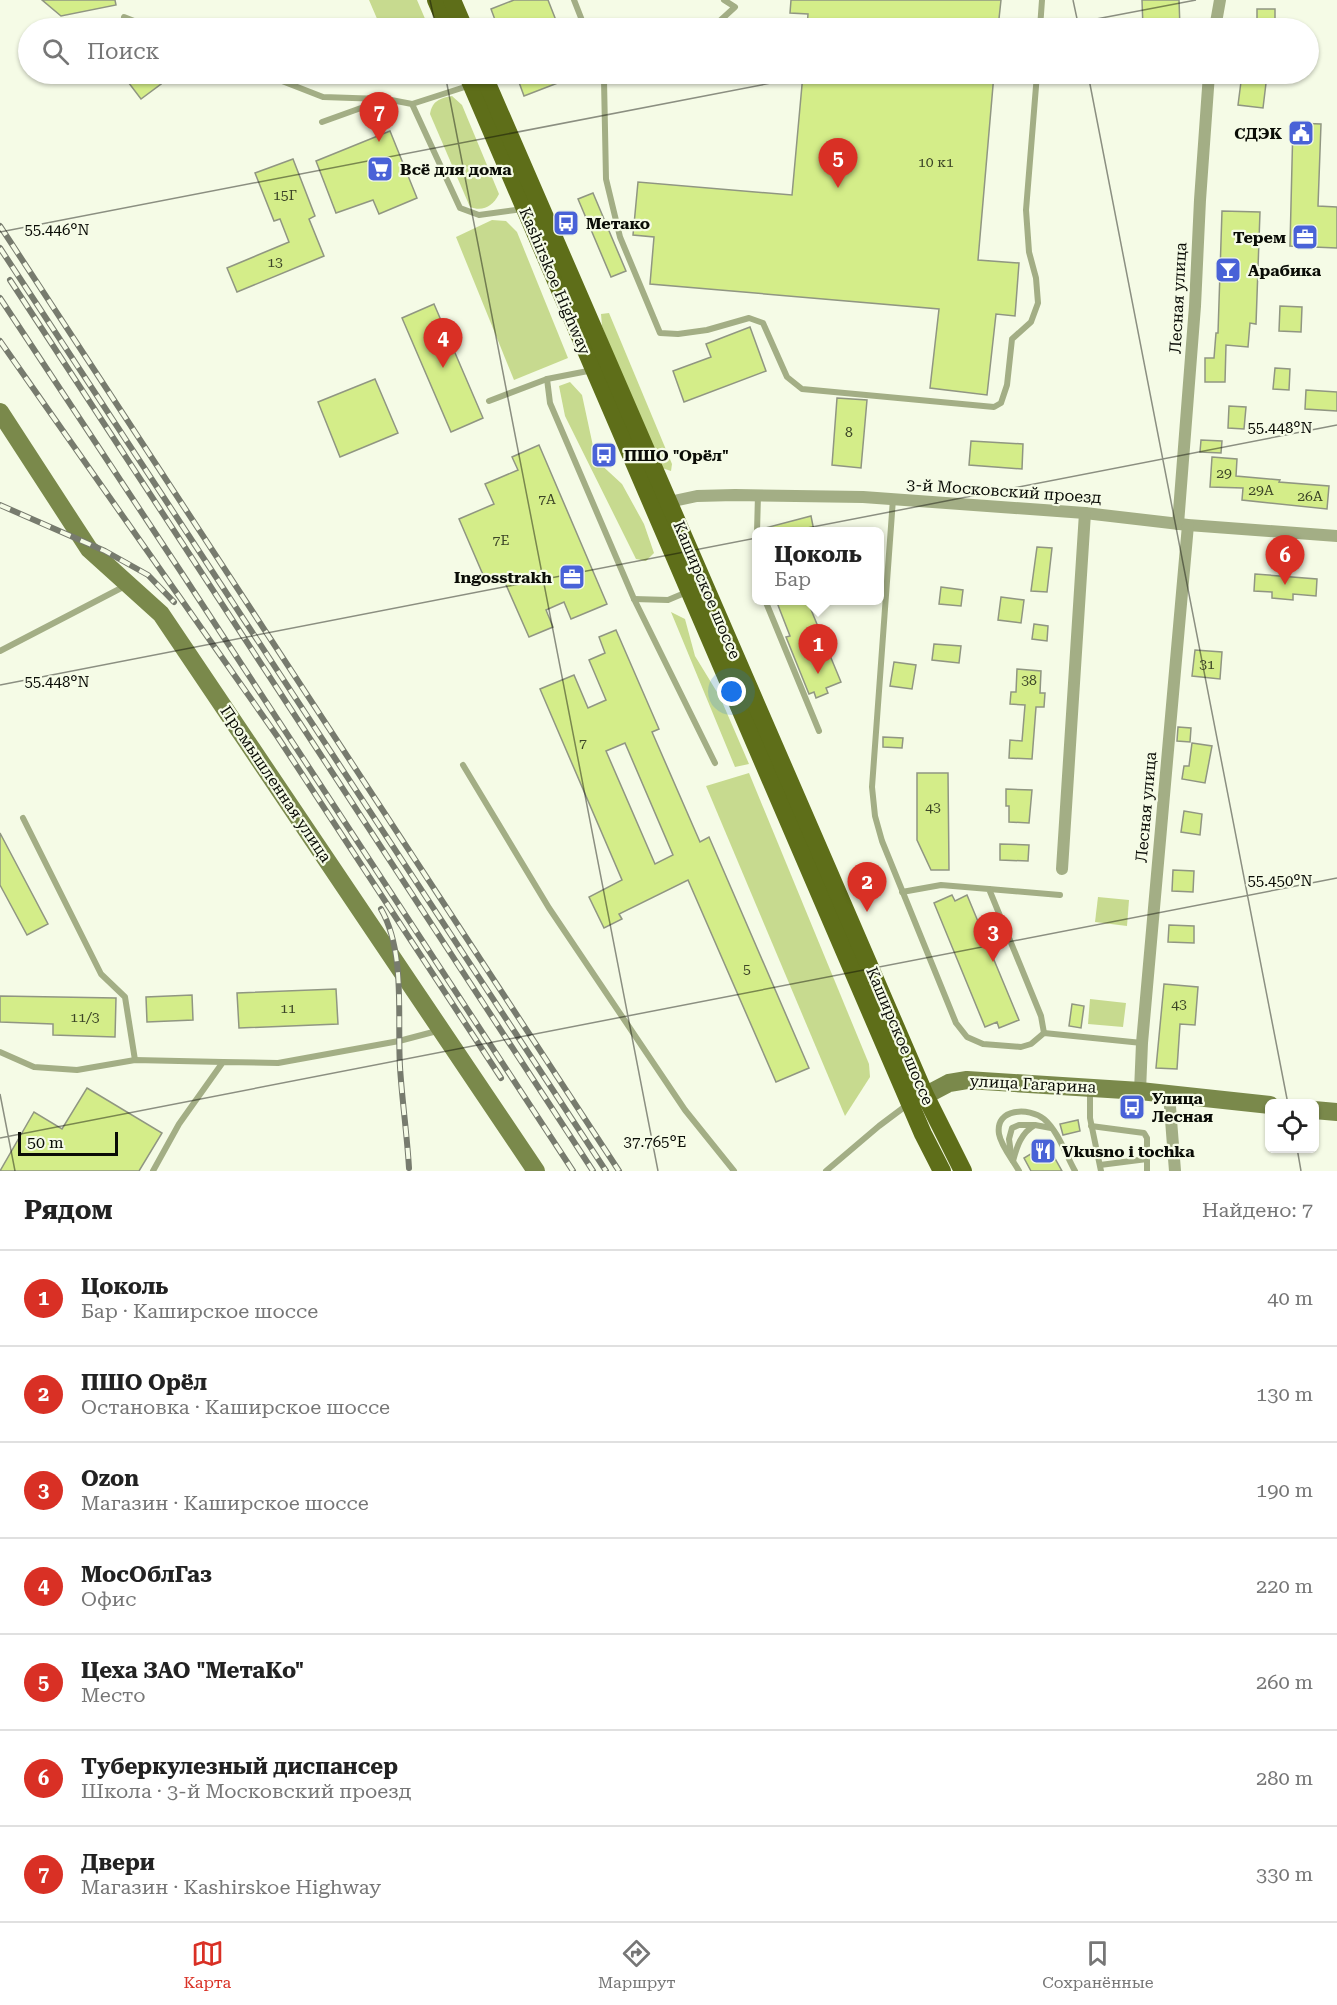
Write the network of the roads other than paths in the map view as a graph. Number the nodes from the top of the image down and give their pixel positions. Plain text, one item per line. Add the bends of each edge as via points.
1 (436, 0) edge
2 (573, 0) edge
3 (724, 0) edge
4 (1042, 0) edge
5 (1220, 0) edge
6 (455, 3) edge
7 (444, 18) edge
8 (460, 18) edge
9 (581, 18) edge
10 (723, 18) edge
11 (1041, 18) edge
12 (1217, 18) edge
13 (290, 84) edge
14 (458, 84) edge
15 (477, 84) edge
16 (477, 84) edge
17 (603, 84) edge
18 (1035, 84) edge
19 (1208, 84) edge
20 (386, 99) junction
21 (412, 104) junction
22 (322, 122) dead end
23 (523, 209) junction
24 (593, 370) junction
25 (548, 379) junction
26 (489, 401) dead end
27 (0, 412) edge
28 (758, 495) junction
29 (893, 499) junction
30 (669, 502) junction
31 (1085, 513) junction
32 (1183, 525) junction
33 (758, 527) edge
34 (1286, 531) junction
35 (1337, 536) edge
36 (1281, 570) dead end
37 (128, 585) junction
38 (690, 590) junction
39 (634, 599) junction
40 (767, 605) edge
41 (0, 651) edge
42 (819, 730) dead end
43 (715, 763) dead end
44 (463, 765) dead end
45 (23, 818) dead end
46 (1062, 869) dead end
47 (989, 889) junction
48 (902, 892) junction
49 (1060, 895) dead end
50 (441, 1030) junction
51 (1044, 1033) junction
52 (1142, 1043) junction
53 (0, 1053) edge
54 (135, 1060) junction
55 (223, 1062) junction
56 (1090, 1088) junction
57 (1140, 1091) junction
58 (1169, 1094) junction
59 (917, 1099) junction
60 (1265, 1105) edge
61 (1319, 1110) edge
62 (1337, 1112) edge
63 (1035, 1125) junction
64 (1091, 1126) junction
65 (1052, 1128) junction
66 (1147, 1159) junction
67 (1013, 1161) junction
68 (1100, 1168) edge
69 (153, 1171) edge
70 (536, 1171) edge
71 (734, 1171) edge
72 (826, 1171) edge
73 (942, 1171) edge
74 (963, 1171) edge
75 (1019, 1171) edge
76 (1075, 1171) edge
77 (1147, 1171) edge
78 (1175, 1171) edge

1 - 7 main road
2 - 9 lane
3 - 10 lane via 735,7
4 - 11 lane
5 - 12 street
6 - 8 main road
13 - 20 lane via 323,97
14 - 21 lane
15 - 23 main road, Kashirskoe Highway
16 - 30 main road, Каширское шоссе
17 - 18 lane via 606,179 620,237 660,333 707,330 749,318 763,323 787,377 802,389 994,407 1001,403 1007,386 1012,339 1031,322 1038,303 1026,210
19 - 32 street, Лесная улица
20 - 21 lane
20 - 22 lane
21 - 23 lane via 460,208 479,215
23 - 24 main road, Kashirskoe Highway
24 - 25 lane
24 - 38 main road, Kashirskoe Highway
25 - 26 lane
25 - 39 lane via 550,403
27 - 37 street, Промышленная улица via 89,549
28 - 29 street, 3-й Московский проезд
28 - 30 street, 3-й Московский проезд via 697,496
28 - 33 lane
29 - 31 street, 3-й Московский проезд
29 - 48 lane via 872,787 879,833
30 - 59 main road, Каширское шоссе
31 - 32 street, 3-й Московский проезд
31 - 46 street
32 - 34 street, 3-й Московский проезд
32 - 52 street, Лесная улица
34 - 35 street, 3-й Московский проезд
34 - 36 lane
37 - 41 lane
37 - 50 street, Промышленная улица via 161,614
38 - 39 lane via 668,600
38 - 59 main road, Каширское шоссе
39 - 43 lane
40 - 42 lane
44 - 71 lane via 549,908 685,1110
45 - 54 lane via 101,974 125,997
47 - 48 lane via 941,885
47 - 49 lane
47 - 51 lane via 1041,1016
48 - 51 lane via 964,1035 978,1044 1016,1047 1031,1044
50 - 55 lane via 278,1063
50 - 70 street, Промышленная улица
51 - 52 lane
52 - 57 street, Лесная улица
53 - 54 lane via 34,1067 77,1070
54 - 55 lane
55 - 69 lane via 179,1124
56 - 57 street, улица Гагарина
56 - 59 street, улица Гагарина via 967,1080 949,1083
56 - 64 lane
57 - 58 street, улица Гагарина
58 - 60 street, улица Гагарина
58 - 78 street
59 - 72 lane, улица Гагарина
59 - 73 main road, Каширское шоссе
59 - 74 main road, Каширское шоссе
61 - 62 street
63 - 65 lane
63 - 67 lane via 1023,1135
63 - 67 lane via 1019,1125 1010,1131
64 - 66 lane via 1142,1131 1147,1138
64 - 68 lane
65 - 67 lane via 1031,1112 1008,1114 999,1132
65 - 76 lane
66 - 68 lane
66 - 77 lane
67 - 75 lane

